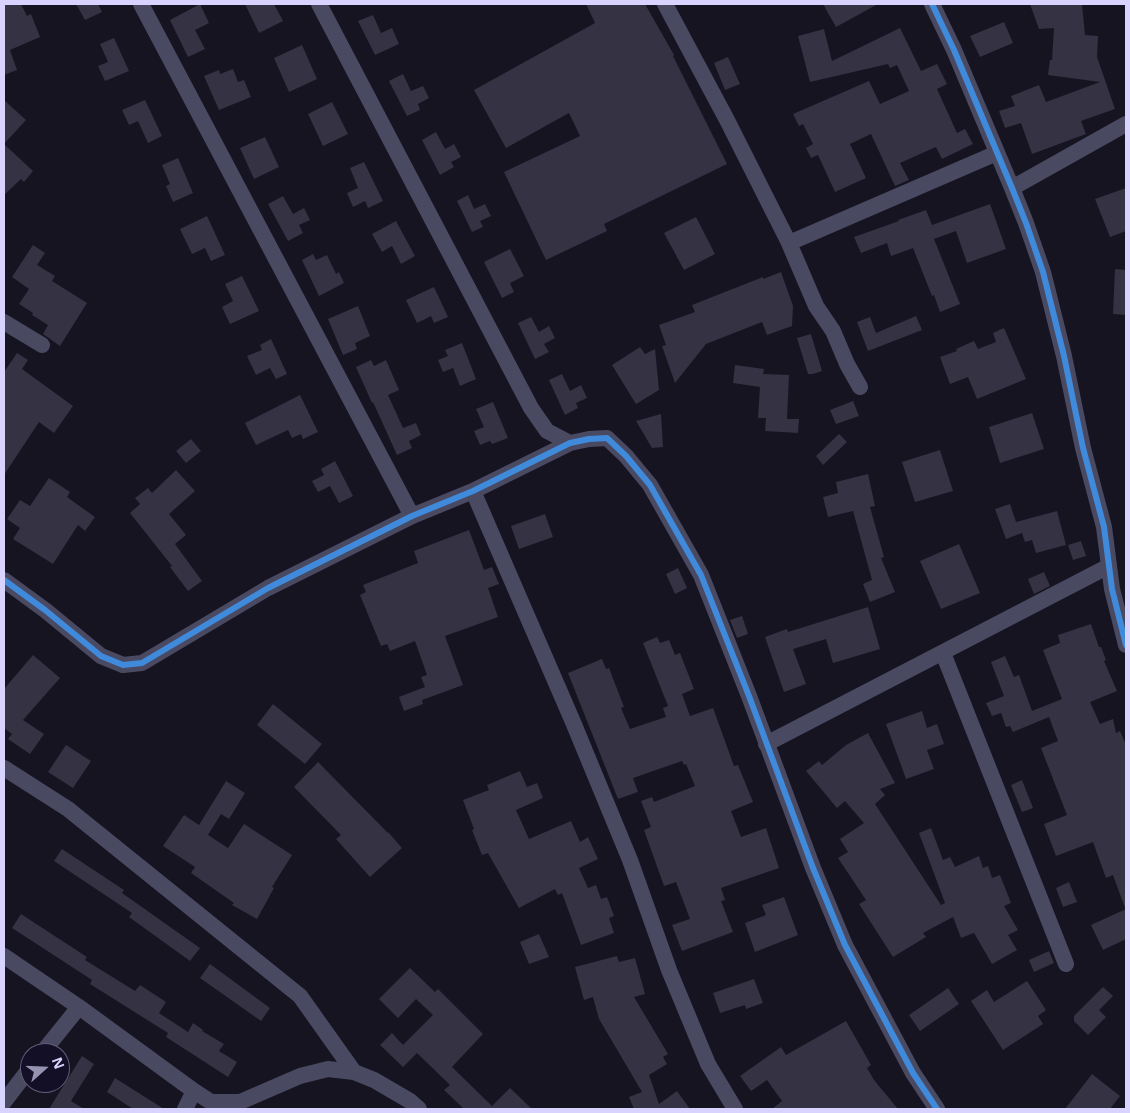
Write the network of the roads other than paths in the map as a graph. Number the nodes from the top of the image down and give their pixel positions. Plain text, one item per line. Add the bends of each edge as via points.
1 (141, 4) edge
2 (319, 4) edge
3 (664, 4) edge
4 (932, 4) edge
5 (1126, 124) edge
6 (997, 153) junction
7 (1012, 188) junction
8 (789, 243) junction
9 (4, 322) edge
10 (42, 345) dead end
11 (860, 387) dead end
12 (570, 443) junction
13 (473, 491) junction
14 (412, 516) junction
15 (1109, 566) junction
16 (4, 580) edge
17 (1126, 645) edge
18 (943, 653) junction
19 (766, 744) junction
20 (4, 768) edge
21 (4, 956) edge
22 (1066, 964) dead end
23 (79, 1007) junction
24 (50, 1043) edge
25 (354, 1072) junction
26 (20, 1081) edge
27 (194, 1091) junction
28 (4, 1102) edge
29 (185, 1109) edge
30 (419, 1109) edge
31 (734, 1109) edge
32 (937, 1109) edge

1 - 14 street
2 - 12 street via 531,408 547,431
3 - 8 street
4 - 6 street
5 - 7 street
6 - 7 street
6 - 8 street
7 - 15 street via 1043,272 1057,325 1082,448 1104,527
8 - 11 street via 816,306 833,331
9 - 10 street
12 - 13 street
12 - 19 street via 607,438 650,484 701,575
13 - 14 street
13 - 31 street via 626,850 669,970 708,1064
14 - 16 street via 268,588 142,663 123,665 101,656
15 - 17 street
15 - 18 street
18 - 19 street
18 - 22 street
19 - 32 street via 845,945 913,1073
20 - 25 street via 68,809 300,996
21 - 23 street
23 - 24 street
23 - 27 street
25 - 27 street via 328,1069 300,1076 240,1102 211,1102
25 - 30 street via 374,1080
26 - 28 street
27 - 29 street

